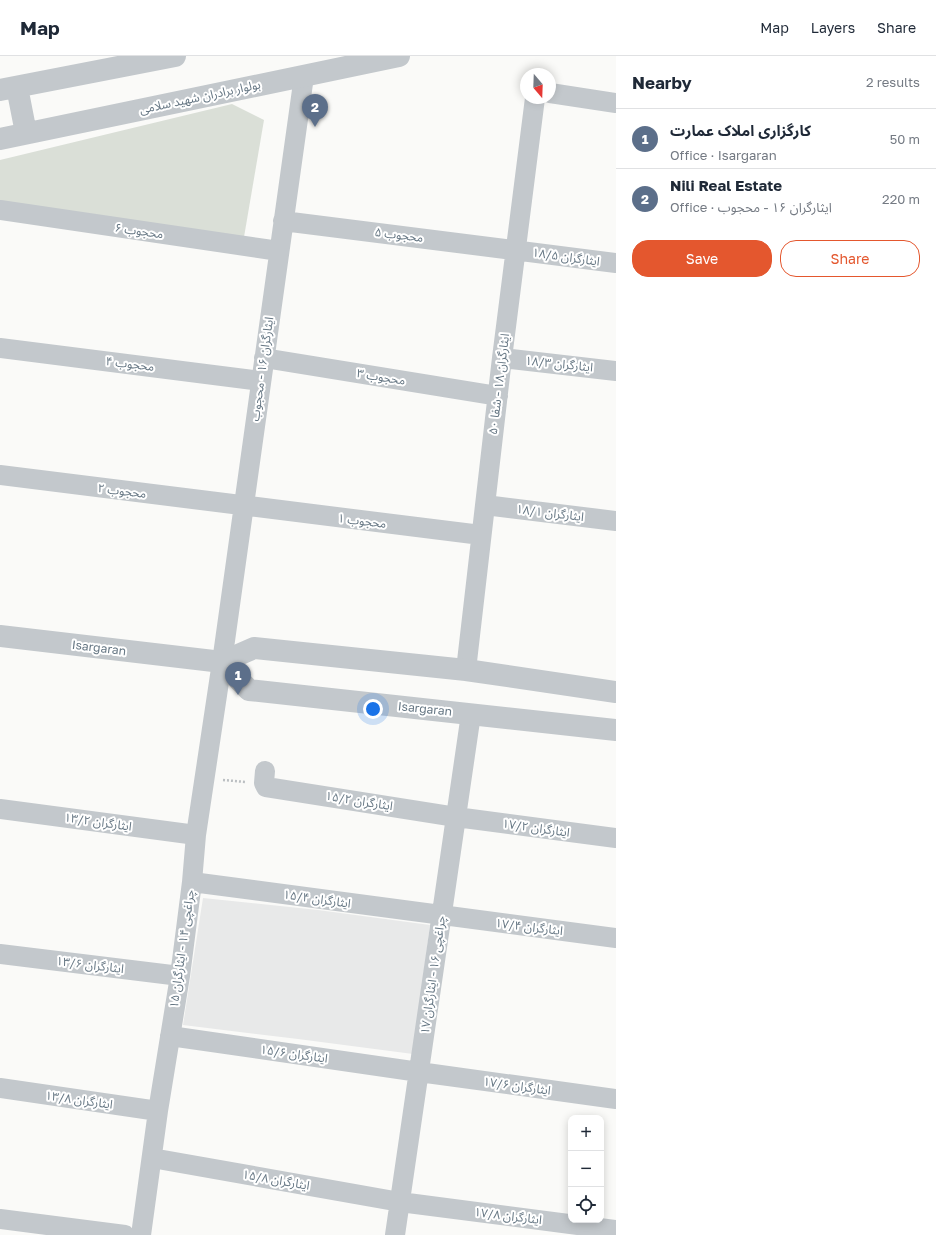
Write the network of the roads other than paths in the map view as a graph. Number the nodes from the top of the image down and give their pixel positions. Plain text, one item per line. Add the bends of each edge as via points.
1 (175, 56) edge
2 (400, 56) edge
3 (304, 76) junction
4 (8, 89) edge
5 (556, 94) edge
6 (616, 103) edge
7 (534, 104) edge
8 (26, 134) junction
9 (0, 139) edge
10 (0, 210) edge
11 (283, 221) junction
12 (516, 250) junction
13 (279, 251) junction
14 (616, 263) edge
15 (0, 348) edge
16 (264, 358) junction
17 (502, 358) junction
18 (616, 371) edge
19 (261, 381) junction
20 (498, 396) junction
21 (0, 475) edge
22 (485, 504) junction
23 (243, 506) junction
24 (616, 521) edge
25 (481, 535) junction
26 (0, 636) edge
27 (222, 662) junction
28 (466, 670) junction
29 (616, 692) edge
30 (471, 714) junction
31 (616, 730) edge
32 (264, 777) road end
33 (0, 809) edge
34 (456, 817) junction
35 (196, 834) junction
36 (616, 838) edge
37 (192, 882) junction
38 (442, 916) junction
39 (616, 938) edge
40 (0, 954) edge
41 (180, 976) junction
42 (170, 1036) junction
43 (419, 1072) junction
44 (0, 1088) edge
45 (616, 1099) edge
46 (158, 1111) junction
47 (152, 1158) junction
48 (400, 1202) junction
49 (0, 1219) edge
50 (616, 1230) edge
51 (125, 1235) edge
52 (141, 1235) edge
53 (395, 1235) edge

1 - 4 street
2 - 3 street, بولوار برادران شهید سلامی
3 - 8 street, بولوار برادران شهید سلامی
3 - 11 street, ایثارگران ۱۶ - محجوب
4 - 8 street
5 - 6 street
7 - 12 street, ایثارگران ۱۸ - شفا ۵۰
8 - 9 street, بولوار برادران شهید سلامی
10 - 13 street, محجوب ۶
11 - 12 street, محجوب ۵
11 - 13 street, ایثارگران ۱۶ - محجوب
12 - 14 street, ایثارگران ۱۸/۵
12 - 17 street, ایثارگران ۱۸ - شفا ۵۰
13 - 16 street, ایثارگران ۱۶ - محجوب
15 - 19 street, محجوب ۴
16 - 19 street, ایثارگران ۱۶ - محجوب
16 - 20 street, محجوب ۳
17 - 18 street, ایثارگران ۱۸/۳
17 - 20 street, ایثارگران ۱۸ - شفا ۵۰
19 - 23 street, ایثارگران ۱۶ - محجوب
20 - 22 street, ایثارگران ۱۸ - شفا ۵۰
21 - 23 street, محجوب ۲
22 - 24 street, ایثارگران ۱۸/۱
22 - 25 street, ایثارگران ۱۸ - شفا ۵۰
23 - 25 street, محجوب ۱
23 - 27 street, ایثارگران ۱۶ - محجوب
25 - 28 street, ایثارگران ۱۸ - شفا ۵۰
26 - 27 street, Isargaran
27 - 28 street via 254,648
27 - 30 street, Isargaran via 249,690
27 - 35 street, چراغچی ۱۴ - ایثارگران ۱۵
28 - 29 street
30 - 31 street, Isargaran
30 - 34 street, چراغچی ۱۶ - ایثارگران ۱۷
32 - 34 street, ایثارگران ۱۵/۲ via 266,787
33 - 35 street, ایثارگران ۱۳/۲
34 - 36 street, ایثارگران ۱۷/۲
34 - 38 street, چراغچی ۱۶ - ایثارگران ۱۷
35 - 37 street, چراغچی ۱۴ - ایثارگران ۱۵
37 - 38 street, ایثارگران ۱۵/۴
37 - 41 street, چراغچی ۱۴ - ایثارگران ۱۵
38 - 39 street, ایثارگران ۱۷/۴
38 - 43 street, چراغچی ۱۶ - ایثارگران ۱۷
40 - 41 street, ایثارگران ۱۳/۶
41 - 42 street, چراغچی ۱۴ - ایثارگران ۱۵
42 - 43 street, ایثارگران ۱۵/۶
42 - 46 street, چراغچی ۱۴ - ایثارگران ۱۵
43 - 45 street, ایثارگران ۱۷/۶
43 - 48 street, چراغچی ۱۶ - ایثارگران ۱۷
44 - 46 street, ایثارگران ۱۳/۸
46 - 47 street, چراغچی ۱۴ - ایثارگران ۱۵
47 - 48 street, ایثارگران ۱۵/۸
47 - 52 street, چراغچی ۱۴ - ایثارگران ۱۵
48 - 50 street, ایثارگران ۱۷/۸
48 - 53 street, چراغچی ۱۶ - ایثارگران ۱۷
49 - 51 street

